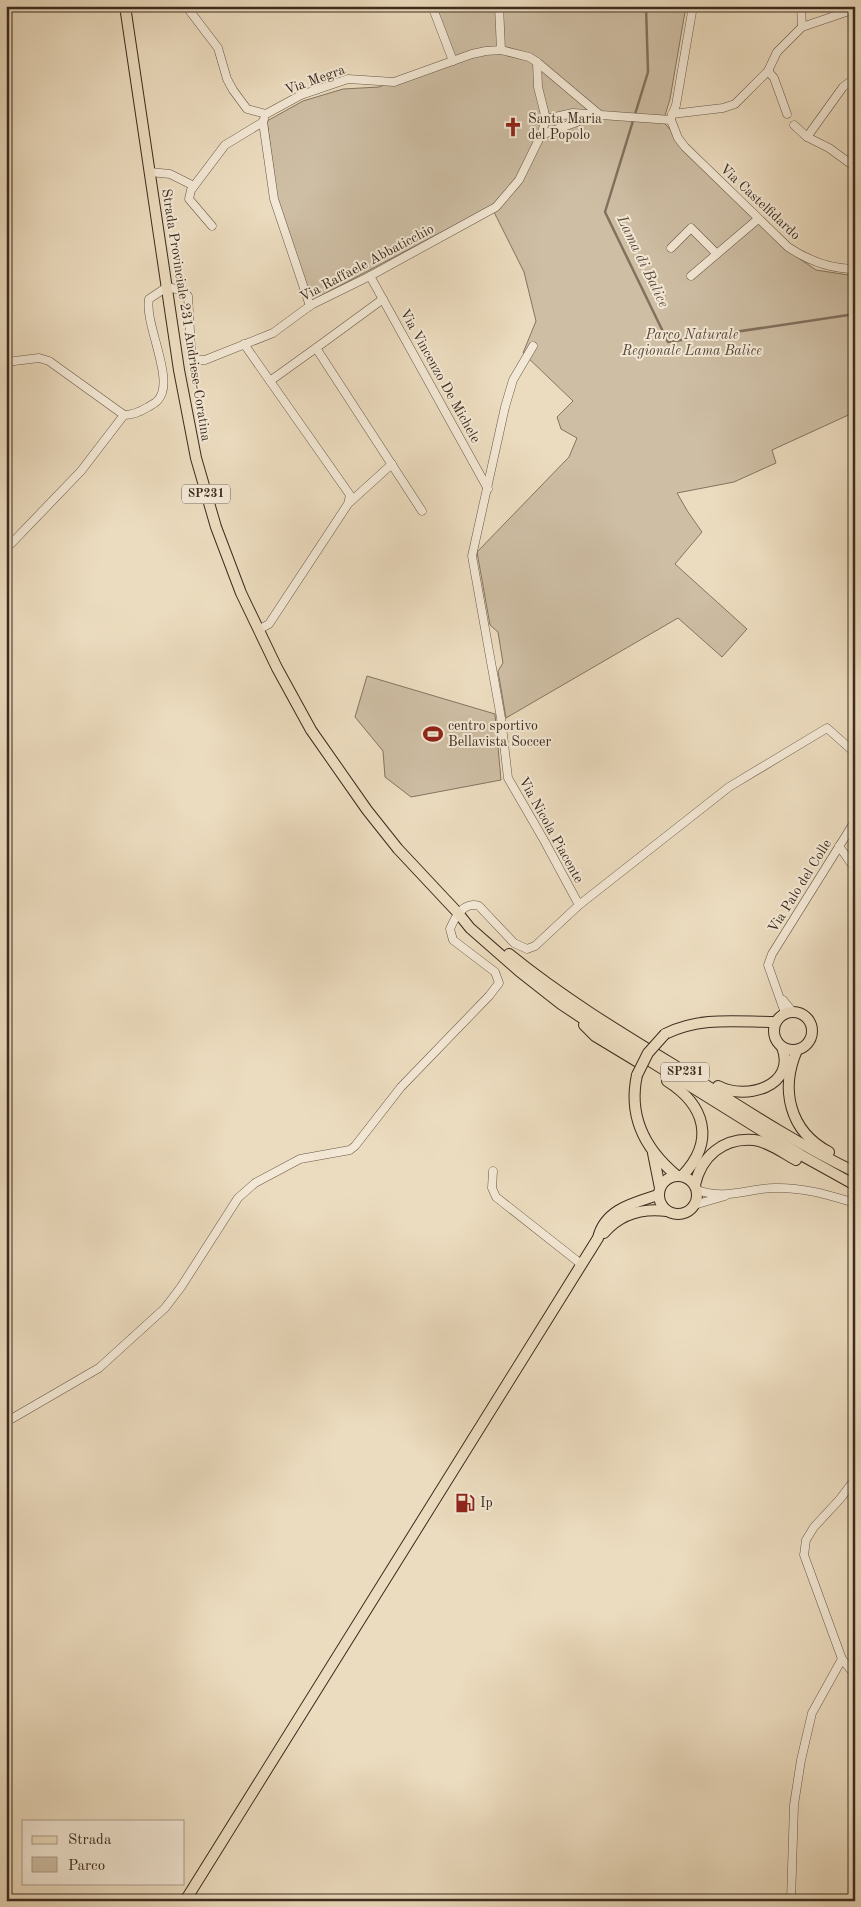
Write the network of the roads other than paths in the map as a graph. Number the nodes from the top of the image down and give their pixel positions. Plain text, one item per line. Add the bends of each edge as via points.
1 (125, 6) edge
2 (186, 6) edge
3 (432, 6) edge
4 (499, 6) edge
5 (693, 6) edge
6 (801, 6) edge
7 (855, 8) edge
8 (802, 27) junction
9 (501, 50) junction
10 (453, 60) junction
11 (537, 62) junction
12 (768, 71) junction
13 (855, 78) edge
14 (787, 114) dead end
15 (584, 115) junction
16 (600, 115) junction
17 (264, 118) junction
18 (670, 118) junction
19 (546, 119) junction
20 (794, 125) dead end
21 (542, 135) junction
22 (807, 137) junction
23 (855, 167) edge
24 (150, 172) junction
25 (194, 186) junction
26 (758, 219) junction
27 (212, 226) dead end
28 (671, 248) dead end
29 (717, 254) junction
30 (855, 269) edge
31 (370, 276) junction
32 (691, 276) dead end
33 (166, 287) junction
34 (383, 298) junction
35 (310, 306) junction
36 (244, 344) junction
37 (533, 346) dead end
38 (316, 348) junction
39 (6, 362) edge
40 (270, 381) junction
41 (124, 415) junction
42 (392, 464) junction
43 (488, 489) junction
44 (348, 504) junction
45 (422, 511) dead end
46 (6, 549) edge
47 (258, 630) junction
48 (855, 753) edge
49 (855, 821) edge
50 (839, 846) junction
51 (855, 869) edge
52 (578, 905) junction
53 (458, 913) junction
54 (561, 1004) junction
55 (788, 1012) junction
56 (593, 1014) junction
57 (775, 1026) junction
58 (782, 1046) junction
59 (797, 1050) junction
60 (653, 1152) junction
61 (855, 1164) edge
62 (493, 1171) dead end
63 (855, 1172) edge
64 (679, 1176) junction
65 (855, 1185) edge
66 (696, 1188) junction
67 (855, 1190) edge
68 (659, 1191) junction
69 (727, 1195) junction
70 (855, 1203) edge
71 (694, 1206) junction
72 (667, 1211) junction
73 (598, 1238) junction
74 (582, 1264) junction
75 (6, 1422) edge
76 (855, 1479) edge
77 (842, 1659) junction
78 (855, 1674) edge
79 (185, 1901) edge
80 (791, 1901) edge

1 - 24 main road, Strada Provinciale 231 Andriese-Coratina / SP231
2 - 17 street via 218,48 233,90 247,109
3 - 10 street
4 - 9 street
5 - 18 street via 676,105
6 - 8 street
7 - 8 street
8 - 12 street via 777,52
9 - 10 street, Via Megra
9 - 11 street, Via Megra
10 - 17 street, Via Megra via 394,82 348,79 301,95
11 - 16 street, Via Megra
11 - 19 street via 538,87
12 - 14 street via 774,78
12 - 18 street via 735,104
13 - 22 street via 843,87
15 - 16 street
15 - 19 street via 573,113
15 - 21 street via 577,122
16 - 18 street
17 - 25 street, Via Megra via 225,144
17 - 35 street via 274,199
18 - 26 street, Via Castelfidardo via 685,147
19 - 21 street, Via Raffaele Abbaticchio
20 - 22 street
21 - 31 street, Via Raffaele Abbaticchio via 519,180 496,207
22 - 23 street
24 - 25 street via 170,174
24 - 33 main road, Strada Provinciale 231 Andriese-Coratina / SP231
25 - 27 street via 189,199
26 - 29 street
26 - 30 street, Via Castelfidardo via 799,254 824,265
28 - 29 street via 691,228
29 - 32 street
31 - 34 street, Via Vincenzo De Michele
31 - 35 street, Via Raffaele Abbaticchio
33 - 36 street, Via Raffaele Abbaticchio via 181,290 188,296 192,354 198,360
33 - 41 street via 152,295 148,304 161,361 163,392 158,401 144,410
33 - 47 main road, Strada Provinciale 231 Andriese-Coratina / SP231 via 198,466 216,527
34 - 38 street
34 - 43 street, Via Vincenzo De Michele
35 - 36 street, Via Raffaele Abbaticchio via 273,333
36 - 40 street
37 - 43 street, Via Nicola Piacente via 513,380
38 - 40 street
38 - 42 street
39 - 41 street via 39,358 49,361
40 - 44 street via 350,495
41 - 46 street via 81,471
42 - 44 street
42 - 45 street
43 - 52 street, Via Nicola Piacente via 472,556 501,718 508,778
44 - 47 street via 269,624
47 - 53 main road, Strada Provinciale 231 Andriese-Coratina / SP231 via 293,699 339,772 398,849
48 - 52 street, Via Nicola Piacente via 827,728 729,787
49 - 50 street, Via Palo del Colle
50 - 51 street
50 - 55 street, Via Palo del Colle via 768,965
52 - 53 street via 535,946 527,949 514,943 479,906 472,905
53 - 54 main road, Strada Provinciale 231 Andriese-Coratina / SP231 via 491,947
53 - 56 main road, Strada Provinciale 231 Andriese-Coratina / SP231 via 535,974
53 - 75 street via 450,929 453,940 495,972 499,984 489,996 401,1087 355,1146 350,1150 300,1159 255,1183 238,1198 165,1308 99,1368
54 - 64 main road via 595,1036 678,1088 695,1107 703,1130 703,1141 697,1158
54 - 65 main road, Strada Provinciale 231 Andriese-Coratina / SP231 via 683,1083
55 - 57 main road
55 - 59 main road via 798,1012 809,1019 813,1032 808,1044
56 - 58 main road via 730,1092 761,1090 772,1083 784,1068 786,1057
56 - 63 main road, Strada Provinciale 231 Andriese-Coratina / SP231 via 790,1137
57 - 58 main road
57 - 60 main road, bridge via 744,1021 705,1021 665,1034 648,1053 637,1075 633,1099 634,1112
58 - 59 main road
59 - 61 main road via 788,1083 796,1120 813,1142
60 - 64 main road
60 - 68 main road
62 - 74 street via 492,1188 496,1197
64 - 66 main road via 687,1178
64 - 68 main road via 666,1180
66 - 67 main road via 702,1165 719,1147 754,1140
66 - 69 street
66 - 71 main road
68 - 72 main road via 660,1204
68 - 73 main road via 616,1211 599,1230
69 - 70 street via 791,1188
69 - 71 street
71 - 72 main road via 678,1215
72 - 73 main road via 626,1216
73 - 74 main road
74 - 79 main road
76 - 77 street via 814,1527 806,1540 804,1555
77 - 78 street
77 - 80 street via 812,1713 801,1760 794,1805

